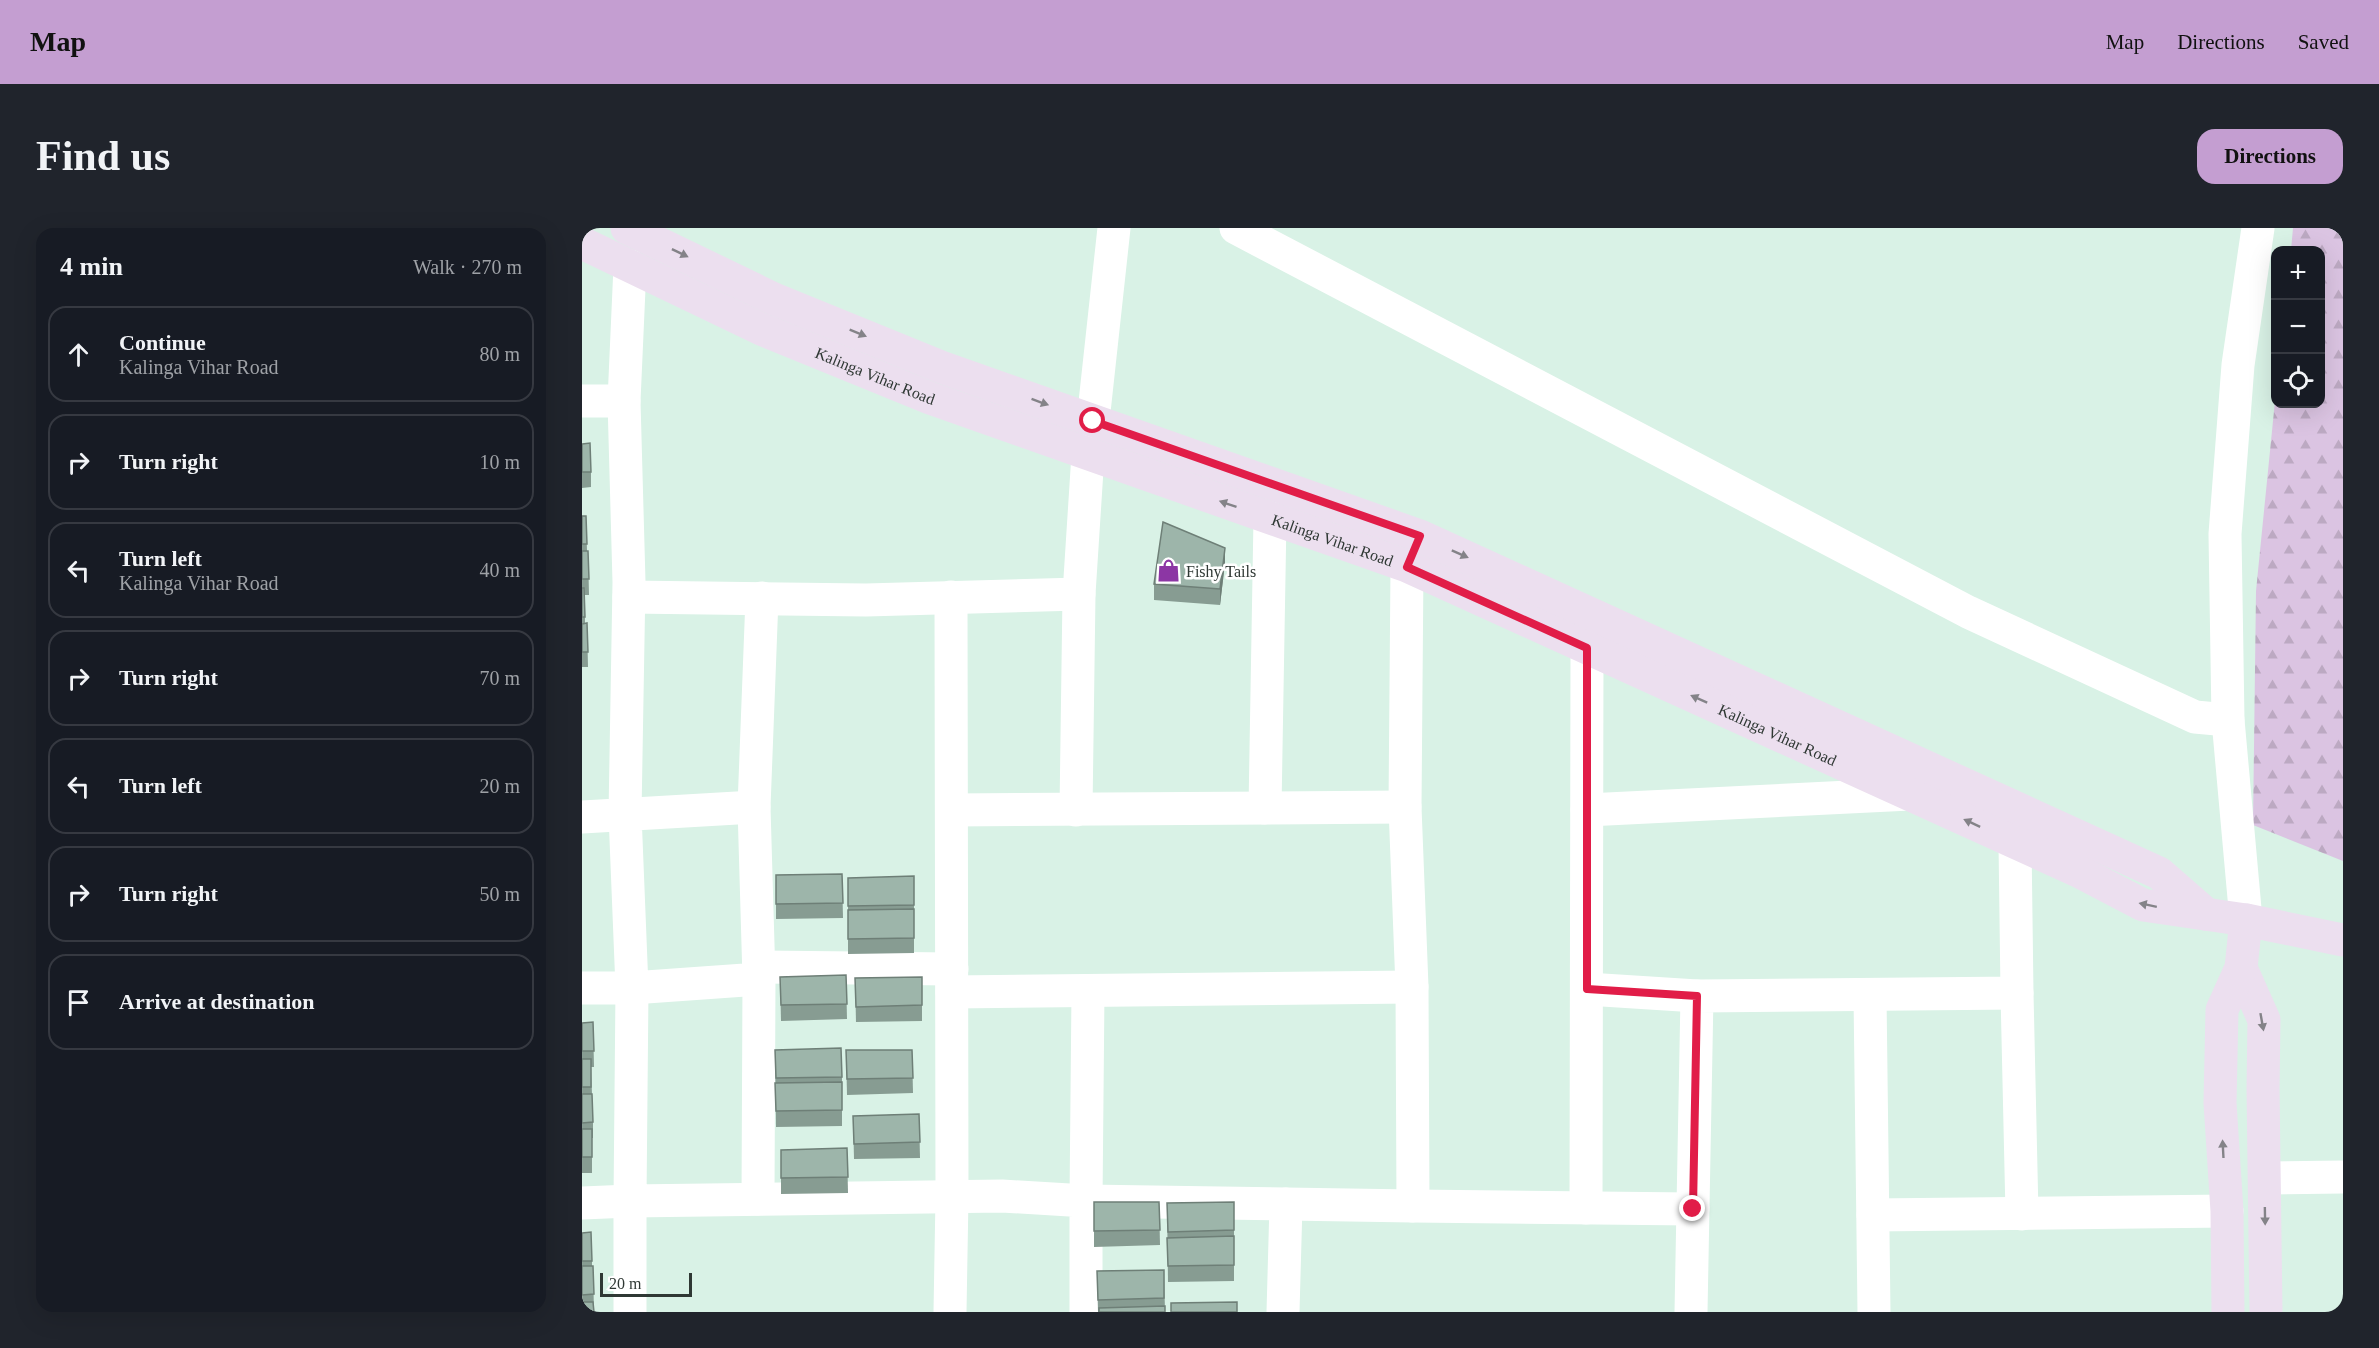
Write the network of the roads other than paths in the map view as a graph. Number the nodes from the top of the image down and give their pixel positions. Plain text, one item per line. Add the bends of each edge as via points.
1 (627, 228) edge
2 (1114, 228) edge
3 (1236, 228) edge
4 (2258, 228) edge
5 (582, 243) edge
6 (630, 266) junction
7 (582, 401) edge
8 (624, 401) junction
9 (1093, 421) junction
10 (1088, 454) junction
11 (1270, 519) junction
12 (1420, 536) junction
13 (1407, 567) junction
14 (1078, 594) junction
15 (629, 597) junction
16 (951, 597) junction
17 (762, 598) junction
18 (1587, 648) junction
19 (2228, 720) junction
20 (1910, 794) junction
21 (754, 807) junction
22 (1405, 807) junction
23 (1265, 808) junction
24 (952, 810) junction
25 (1076, 810) junction
26 (1587, 810) junction
27 (625, 814) junction
28 (582, 818) edge
29 (2015, 843) junction
30 (2206, 914) junction
31 (2246, 920) junction
32 (2343, 940) edge
33 (2241, 968) junction
34 (759, 973) junction
35 (952, 981) junction
36 (1412, 987) junction
37 (582, 988) edge
38 (632, 988) junction
39 (1587, 989) junction
40 (1089, 991) junction
41 (2017, 993) junction
42 (1870, 995) junction
43 (1697, 996) junction
44 (2343, 1177) edge
45 (2265, 1178) junction
46 (952, 1197) junction
47 (758, 1199) junction
48 (630, 1201) junction
49 (1086, 1201) junction
50 (582, 1203) edge
51 (1286, 1204) junction
52 (1413, 1206) junction
53 (1586, 1208) junction
54 (1693, 1209) junction
55 (2227, 1211) junction
56 (2022, 1214) junction
57 (1873, 1215) junction
58 (630, 1312) edge
59 (950, 1312) edge
60 (1086, 1312) edge
61 (1283, 1312) edge
62 (1690, 1312) edge
63 (1874, 1312) edge
64 (2228, 1312) edge
65 (2266, 1312) edge

1 -> 9 street, Kalinga Vihar Road via 774,299 941,367
2 - 9 street
3 - 19 street via 1968,612 2195,717
4 - 19 street via 2238,365 2225,534
5 - 6 street, Kalinga Vihar Road
6 - 8 street
6 - 10 street, Kalinga Vihar Road via 760,329 930,398
7 - 8 street
8 - 15 street
9 - 12 street, Kalinga Vihar Road
11 -> 10 street, Kalinga Vihar Road
10 - 14 street
11 - 13 street, Kalinga Vihar Road
11 - 23 street
12 - 13 street
12 -> 30 street, Kalinga Vihar Road via 2159,873
13 - 18 street, Kalinga Vihar Road
13 - 22 street
14 - 16 street
14 - 25 street
15 - 17 street
15 - 27 street
16 - 17 street
16 - 24 street
17 - 21 street
20 -> 18 street, Kalinga Vihar Road
18 - 26 street
19 - 31 street
20 - 26 street
29 -> 20 street, Kalinga Vihar Road
21 - 27 street
21 - 34 street
22 - 23 street
22 - 36 street
23 - 25 street
24 - 25 street
24 - 35 street
26 - 39 street
27 - 28 street
27 - 38 street
30 -> 29 street, Kalinga Vihar Road via 2143,905
29 - 41 street
30 - 31 street, Kalinga Vihar Road
31 - 32 street, Kalinga Vihar Road
31 - 33 street
33 -> 45 street via 2264,1020
55 -> 33 street via 2220,1103 2222,1010
34 - 35 street
34 - 38 street
34 - 47 street
35 - 40 street
35 - 46 street
36 - 40 street
36 - 52 street
37 - 38 street
38 - 48 street
39 - 43 street
39 - 53 street
40 - 49 street
41 - 42 street
41 - 56 street
42 - 43 street
42 - 57 street
43 - 54 street
44 - 45 street
45 -> 65 street
46 - 47 street
46 - 49 street
46 - 59 street
47 - 48 street
48 - 50 street
48 - 58 street
49 - 51 street
49 - 60 street
51 - 52 street
51 - 61 street
52 - 53 street
53 - 54 street
54 - 62 street
55 - 56 street
55 - 64 street
56 - 57 street
57 - 63 street

